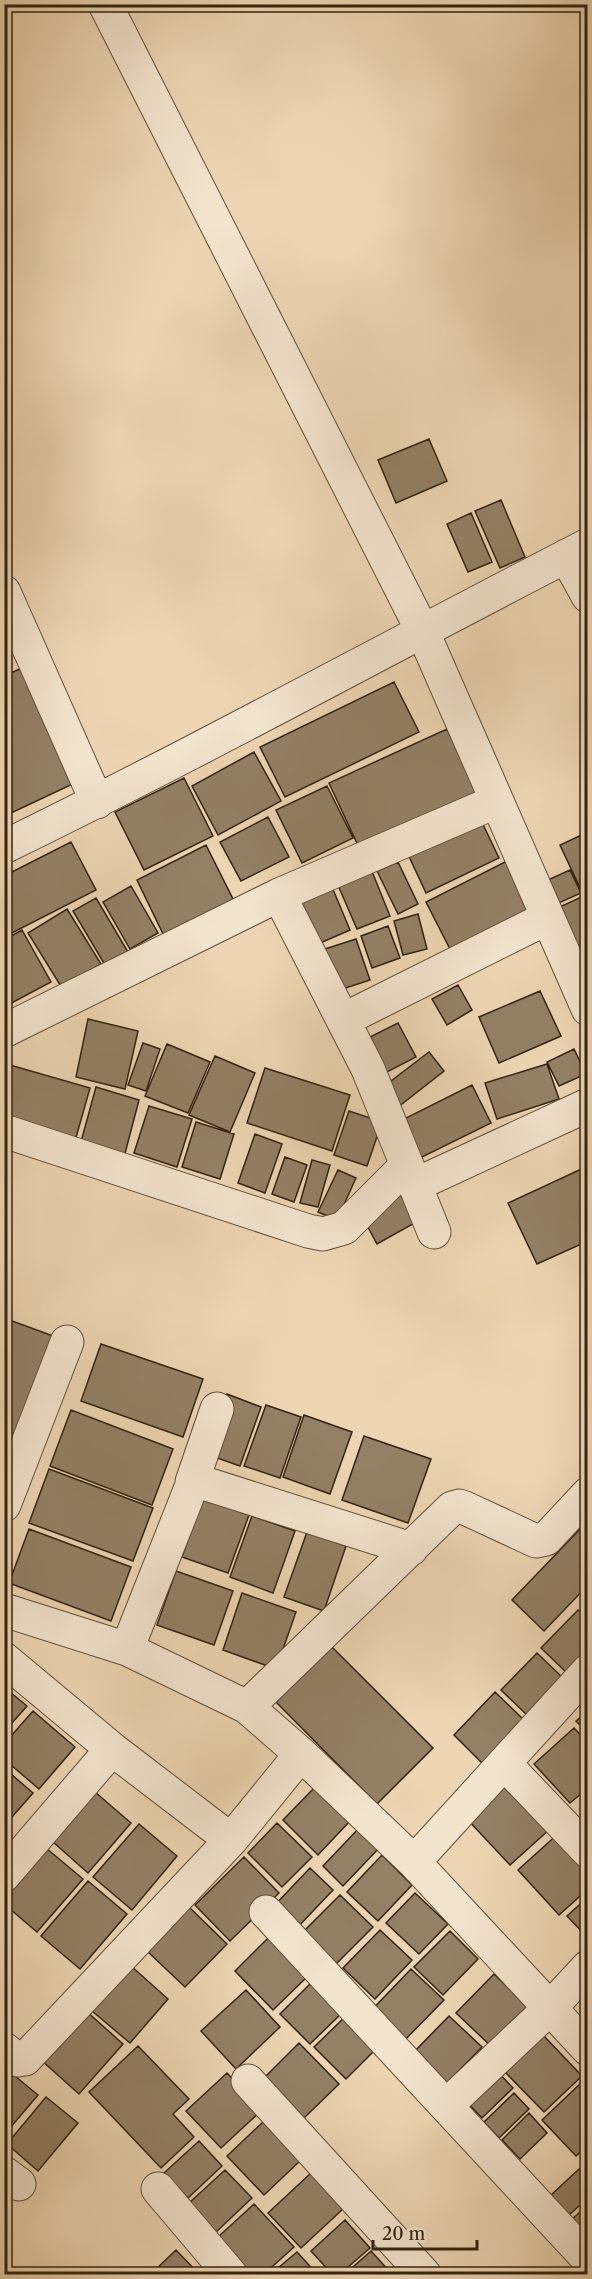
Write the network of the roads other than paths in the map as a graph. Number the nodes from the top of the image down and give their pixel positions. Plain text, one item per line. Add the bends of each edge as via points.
1 (105, 4) edge
2 (577, 551) edge
3 (4, 592) edge
4 (588, 596) edge
5 (422, 630) junction
6 (97, 802) junction
7 (495, 802) junction
8 (4, 847) edge
9 (279, 895) junction
10 (547, 918) junction
11 (587, 1005) edge
12 (343, 1020) junction
13 (4, 1031) edge
14 (588, 1105) edge
15 (4, 1131) edge
16 (411, 1175) junction
17 (434, 1232) dead end
18 (67, 1342) dead end
19 (217, 1409) dead end
20 (192, 1482) junction
21 (588, 1494) edge
22 (4, 1505) edge
23 (411, 1549) junction
24 (4, 1610) edge
25 (127, 1649) junction
26 (4, 1659) edge
27 (588, 1671) edge
28 (247, 1707) junction
29 (112, 1749) junction
30 (301, 1754) junction
31 (504, 1763) junction
32 (231, 1840) junction
33 (588, 1851) edge
34 (414, 1862) junction
35 (4, 1875) edge
36 (266, 1912) dead end
37 (588, 1967) edge
38 (550, 2008) junction
39 (4, 2049) edge
40 (588, 2049) edge
41 (248, 2081) dead end
42 (446, 2106) junction
43 (158, 2189) dead end
44 (588, 2259) edge
45 (231, 2274) edge
46 (424, 2274) edge

1 - 5 street
2 - 4 street
2 - 5 street
3 - 6 street
5 - 6 street
5 - 7 street
6 - 8 street
7 - 9 street
7 - 10 street
9 - 12 street
9 - 13 street
10 - 11 street
10 - 12 street
12 - 16 street via 368,1069
14 - 16 street
15 - 16 street via 323,1234 344,1228
16 - 17 street
18 - 22 street
19 - 20 street
20 - 23 street via 197,1480
20 - 25 street
21 - 23 street via 541,1541 459,1506
23 - 28 street
24 - 25 street
25 - 28 street
26 - 29 street
27 - 31 street
28 - 30 street
29 - 32 street
29 - 35 street
30 - 32 street
30 - 34 street
31 - 33 street
31 - 34 street
32 - 39 street via 25,2059 18,2060
34 - 38 street
36 - 42 street
37 - 38 street
38 - 40 street
38 - 42 street
41 - 46 street
42 - 44 street
43 - 45 street

